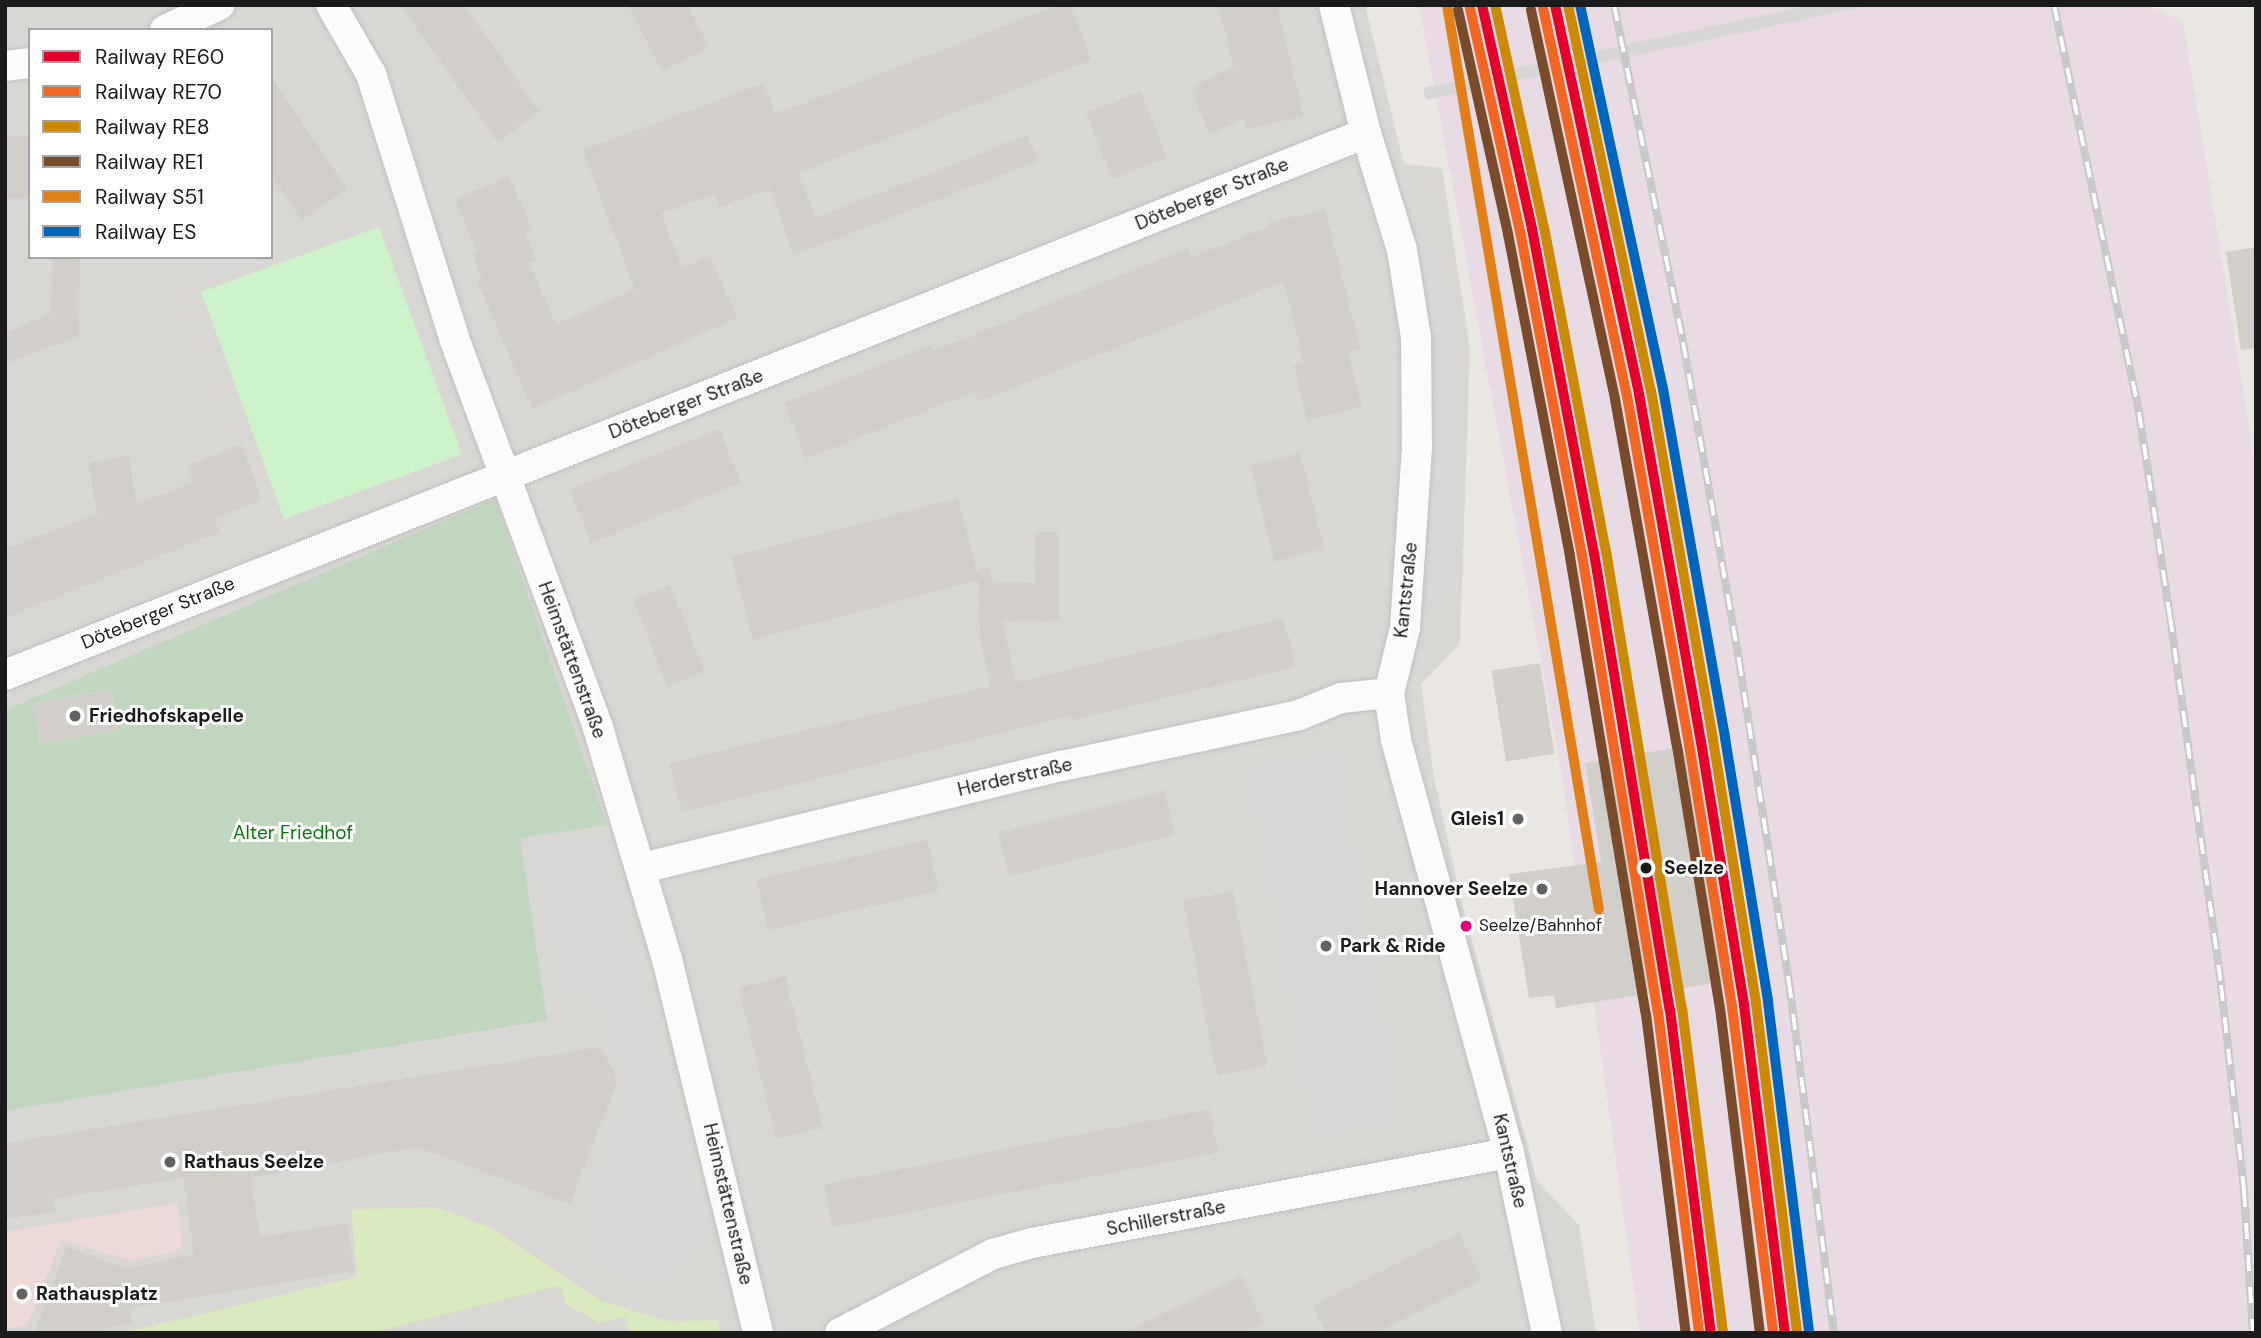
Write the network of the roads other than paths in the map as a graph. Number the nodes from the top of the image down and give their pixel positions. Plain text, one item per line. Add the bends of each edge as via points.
1 (219, 5) edge
2 (331, 5) edge
3 (1334, 5) edge
4 (169, 28) edge
5 (28, 63) edge
6 (5, 66) edge
7 (1366, 133) junction
8 (503, 475) junction
9 (5, 675) edge
10 (1389, 693) junction
11 (642, 868) junction
12 (1510, 1153) junction
13 (758, 1333) edge
14 (840, 1333) edge
15 (1547, 1333) edge

1 - 4 street
2 - 8 street, Heimstättenstraße via 372,74
3 - 7 street, Kantstraße
5 - 6 street
7 - 8 street, Döteberger Straße
7 - 10 street, Kantstraße via 1402,250 1416,337 1417,447 1405,628
8 - 9 street, Döteberger Straße
8 - 11 street, Heimstättenstraße via 598,728
10 - 11 street, Herderstraße via 1341,698 1299,715 1062,766
10 - 12 street, Kantstraße via 1396,740
11 - 13 street, Heimstättenstraße
12 - 14 street, Schillerstraße via 1032,1243 973,1264
12 - 15 street, Kantstraße

